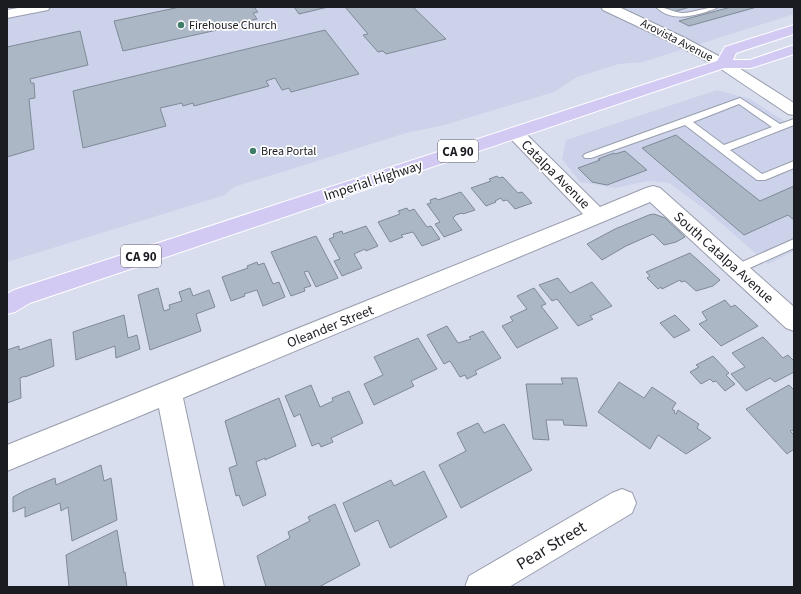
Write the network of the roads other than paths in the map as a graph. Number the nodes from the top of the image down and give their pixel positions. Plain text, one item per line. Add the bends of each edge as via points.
1 (43, 7) edge
2 (608, 7) edge
3 (660, 7) edge
4 (714, 7) edge
5 (7, 14) edge
6 (794, 29) edge
7 (794, 49) edge
8 (723, 64) junction
9 (794, 110) edge
10 (686, 120) junction
11 (794, 122) edge
12 (780, 128) junction
13 (515, 133) junction
14 (723, 149) junction
15 (588, 156) dead end
16 (794, 164) edge
17 (653, 193) joint
18 (597, 216) junction
19 (794, 243) edge
20 (738, 269) junction
21 (12, 299) edge
22 (794, 321) edge
23 (169, 392) junction
24 (7, 458) edge
25 (622, 503) dead end
26 (209, 587) edge
27 (480, 587) edge

1 - 5 street
2 - 8 street, Arovista Avenue
3 - 4 lane via 672,15 680,16
6 - 8 main road via 730,50
7 - 8 main road, Imperial Highway / CA 90 via 751,64
8 - 9 street, Arovista Avenue
8 - 13 main road, Imperial Highway / CA 90
10 - 12 lane via 740,101
10 - 14 lane
10 - 15 lane
11 - 12 lane
12 - 14 lane
13 - 18 street, Catalpa Avenue
13 - 21 main road, Imperial Highway / CA 90
14 - 16 lane via 761,178
17 - 18 street, Oleander Street
17 - 20 street, South Catalpa Avenue
18 - 23 street, Oleander Street
19 - 20 lane
20 - 22 street, South Catalpa Avenue
23 - 24 street, Oleander Street
23 - 26 street
25 - 27 street, Pear Street

